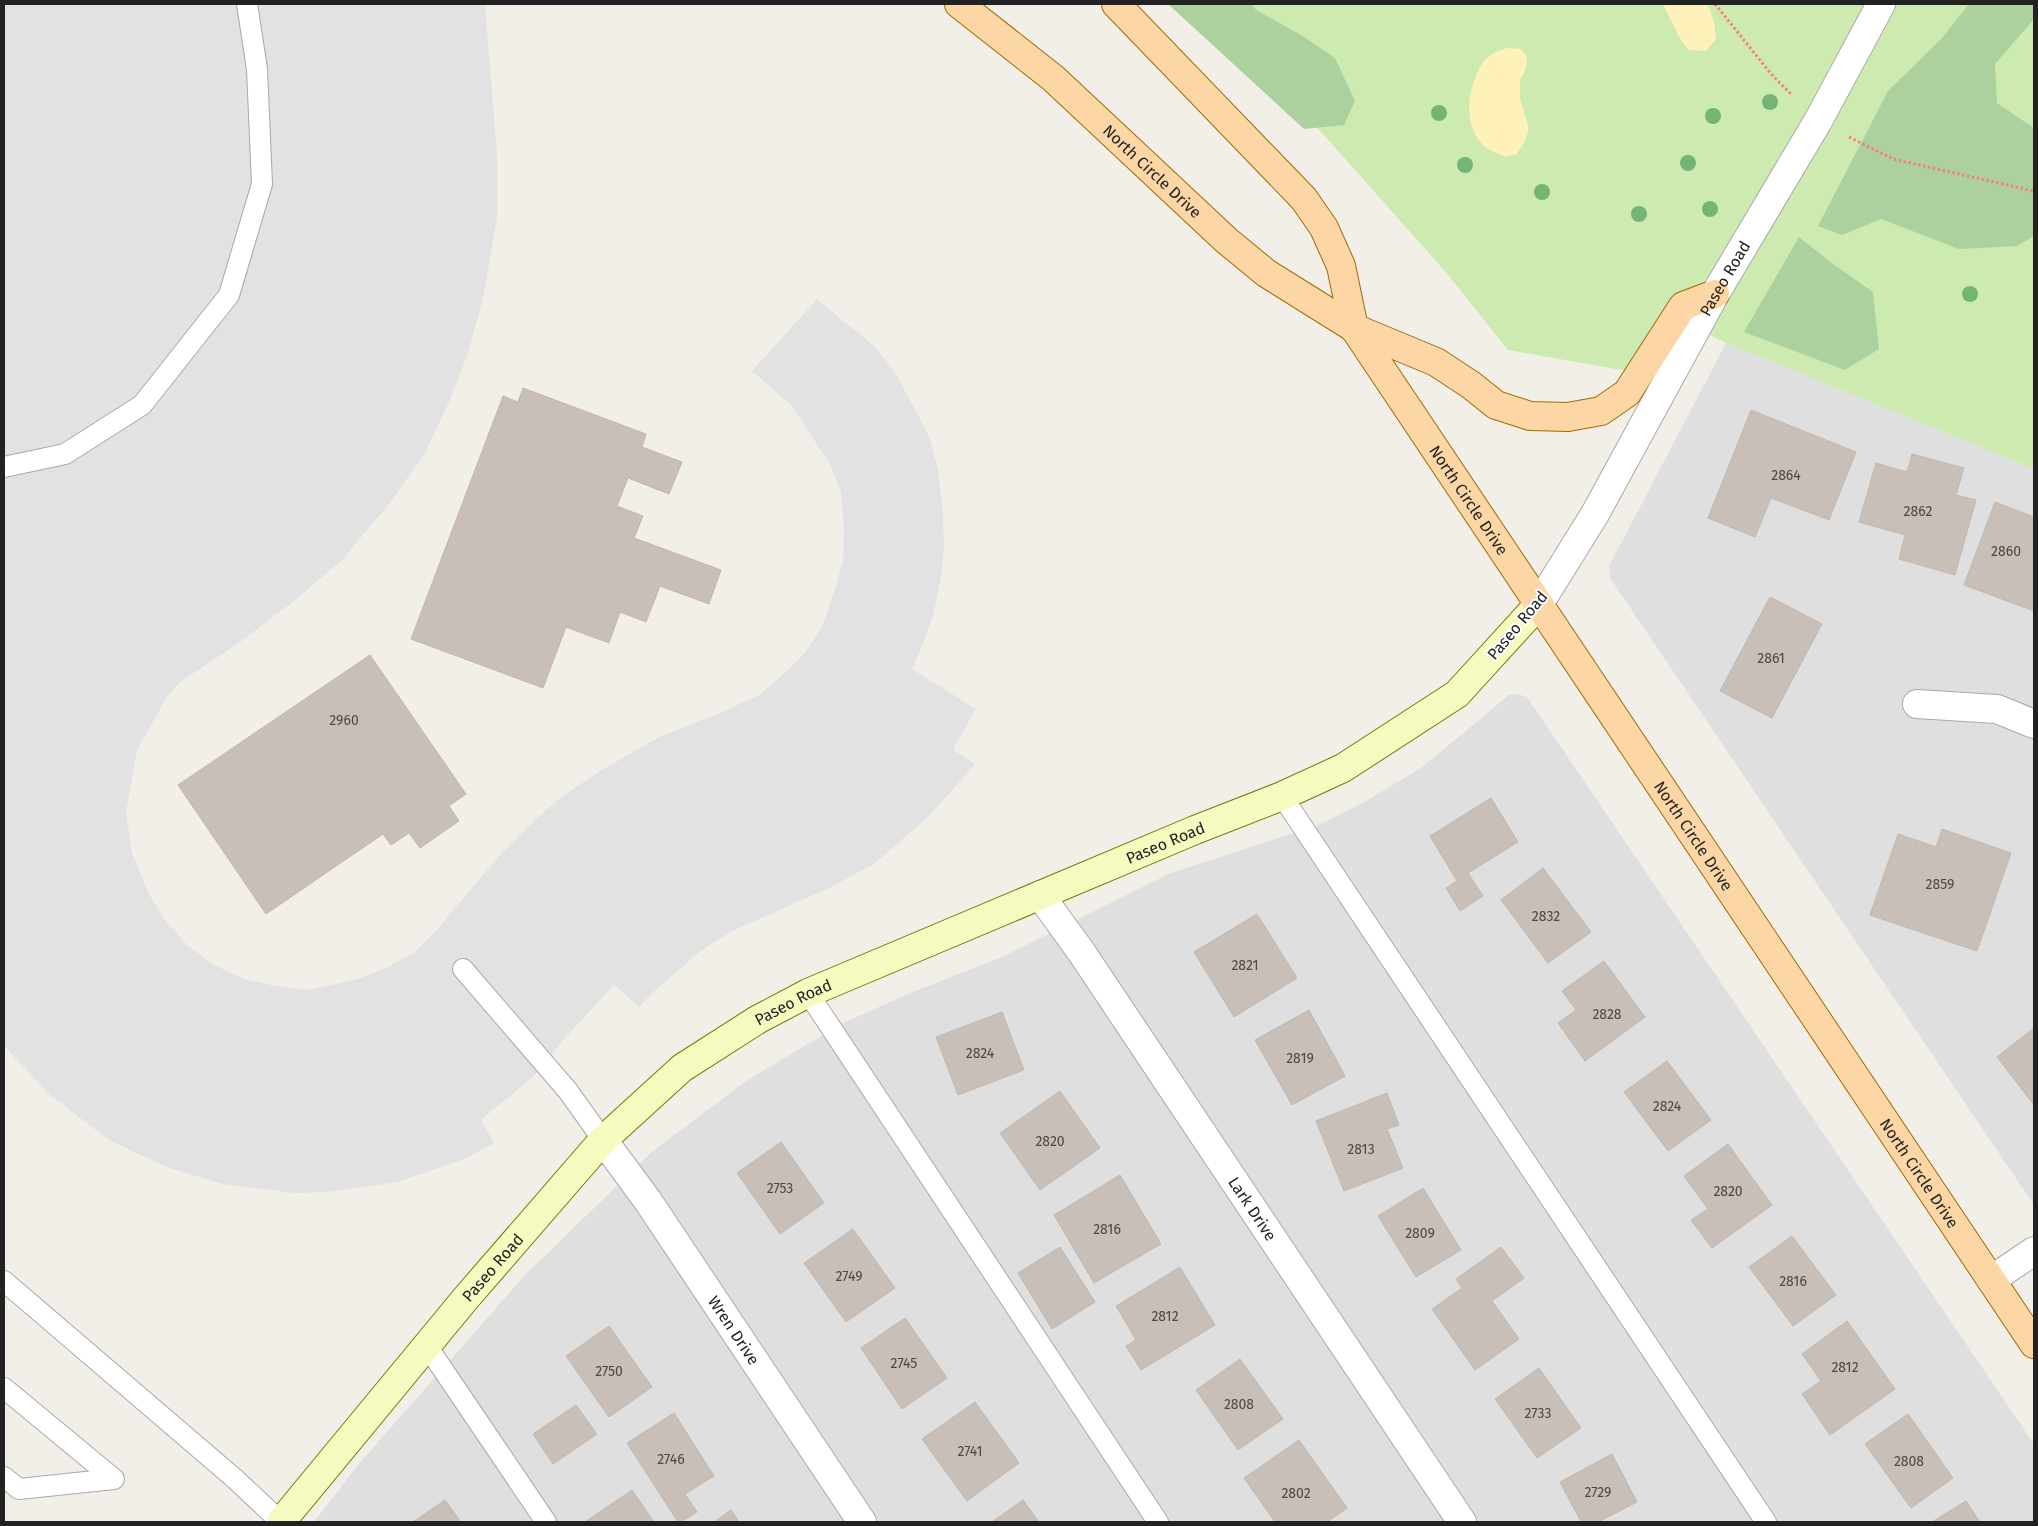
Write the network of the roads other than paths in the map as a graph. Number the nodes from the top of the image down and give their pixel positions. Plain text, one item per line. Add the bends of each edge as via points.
1 (247, 4) edge
2 (959, 4) edge
3 (1116, 4) edge
4 (1881, 4) edge
5 (1715, 294) junction
6 (1354, 328) junction
7 (4, 467) edge
8 (1539, 604) junction
9 (1917, 704) dead end
10 (2034, 724) edge
11 (1282, 796) junction
12 (1040, 895) junction
13 (463, 969) dead end
14 (808, 993) junction
15 (603, 1140) junction
16 (2034, 1251) edge
17 (1992, 1280) junction
18 (4, 1281) edge
19 (2034, 1344) edge
20 (427, 1346) junction
21 (4, 1388) edge
22 (4, 1477) edge
23 (12, 1490) edge
24 (281, 1522) edge
25 (546, 1522) edge
26 (862, 1522) edge
27 (1158, 1522) edge
28 (1462, 1522) edge
29 (1766, 1522) edge

1 - 7 lane via 257,69 262,184 229,294 142,405 65,454
2 - 6 main road, North Circle Drive via 1052,78 1226,240 1266,273
3 - 6 main road, North Circle Drive via 1304,199 1324,228 1341,266
4 - 5 street, Paseo Road via 1818,121
5 - 6 main road via 1682,306 1627,393 1602,410 1568,417 1530,416 1496,405 1436,362
5 - 8 street, Paseo Road via 1596,514
6 - 8 main road, North Circle Drive
8 - 11 street, Paseo Road via 1457,694 1343,768
8 - 17 main road, North Circle Drive
9 - 10 street via 1996,708
11 - 12 street, Paseo Road
11 - 29 lane
12 - 14 street, Paseo Road
12 - 28 street, Lark Drive
13 - 15 lane via 568,1090
14 - 15 street, Paseo Road via 757,1020 682,1068
14 - 27 lane
15 - 20 street, Paseo Road
15 - 26 street, Wren Drive
16 - 17 street
17 - 19 main road, North Circle Drive
18 - 24 lane
20 - 24 street, Paseo Road
20 - 25 lane
21 - 23 lane via 114,1479
22 - 23 lane

